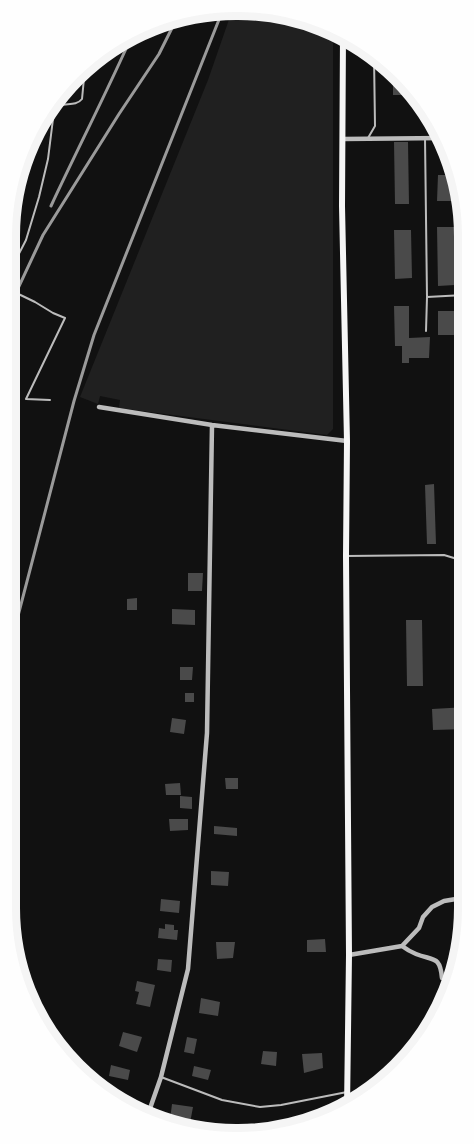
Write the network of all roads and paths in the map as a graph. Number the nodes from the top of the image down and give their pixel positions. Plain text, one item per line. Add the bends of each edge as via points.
1 (343, 44) edge
2 (374, 65) edge
3 (84, 78) edge
4 (61, 104) edge
5 (55, 113) edge
6 (368, 138) junction
7 (425, 138) junction
8 (434, 138) edge
9 (343, 139) junction
10 (16, 260) edge
11 (16, 293) edge
12 (458, 296) edge
13 (427, 297) junction
14 (426, 331) dead end
15 (50, 400) dead end
16 (99, 407) dead end
17 (212, 424) junction
18 (347, 441) junction
19 (346, 556) junction
20 (458, 559) edge
21 (458, 899) edge
22 (402, 946) junction
23 (349, 955) junction
24 (442, 978) dead end
25 (161, 1077) junction
26 (347, 1092) junction
27 (347, 1098) edge
28 (150, 1110) edge

1 - 9 main road
2 - 6 lane via 375,126
3 - 4 lane via 79,103
5 - 10 lane via 39,198
6 - 7 street
6 - 9 street
7 - 8 street
7 - 13 lane
9 - 18 main road
11 - 15 lane via 66,318 26,399
12 - 13 lane
13 - 14 lane
16 - 17 street
17 - 18 street
17 - 25 street via 206,745 188,969
18 - 19 main road
19 - 20 lane via 444,555
19 - 23 main road
21 - 22 street via 432,907
22 - 23 street
22 - 24 street via 435,960
23 - 26 main road
25 - 26 lane via 222,1101 260,1107
25 - 28 street
26 - 27 main road

